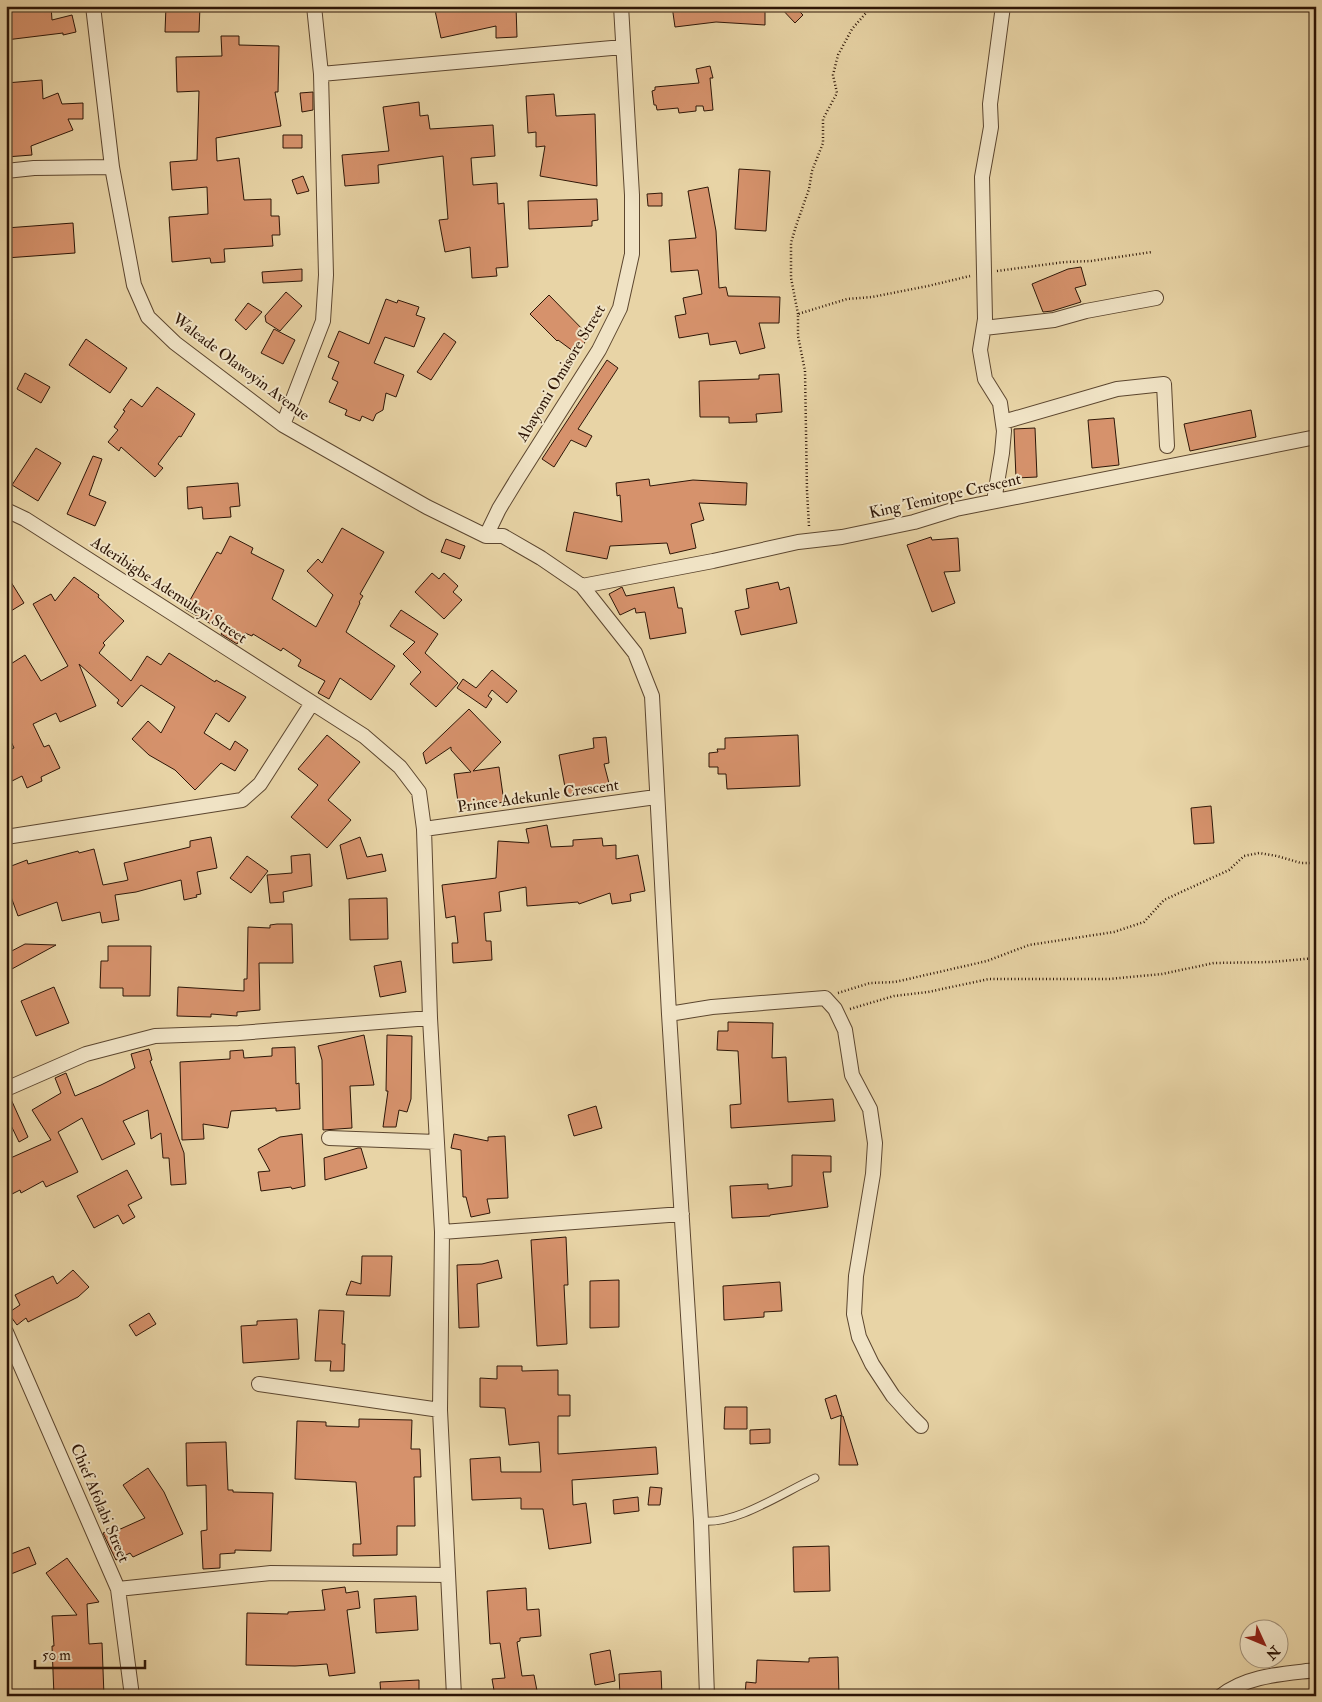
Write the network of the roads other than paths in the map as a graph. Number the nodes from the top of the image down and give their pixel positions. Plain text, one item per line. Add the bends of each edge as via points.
1 (93, 6) edge
2 (314, 6) edge
3 (621, 6) edge
4 (1003, 6) edge
5 (624, 46) junction
6 (320, 74) junction
7 (112, 167) junction
8 (6, 171) edge
9 (1156, 298) dead end
10 (984, 328) junction
11 (1003, 422) junction
12 (283, 425) junction
13 (1316, 437) edge
14 (1168, 446) dead end
15 (994, 501) junction
16 (6, 510) edge
17 (486, 536) junction
18 (582, 586) junction
19 (312, 702) junction
20 (656, 797) junction
21 (424, 829) junction
22 (6, 837) edge
23 (669, 1014) junction
24 (430, 1018) junction
25 (6, 1089) edge
26 (329, 1138) dead end
27 (436, 1142) junction
28 (682, 1214) junction
29 (442, 1232) junction
30 (6, 1332) edge
31 (260, 1384) dead end
32 (440, 1410) junction
33 (921, 1426) dead end
34 (815, 1478) dead end
35 (701, 1520) junction
36 (447, 1575) junction
37 (118, 1589) junction
38 (1316, 1670) edge
39 (132, 1696) edge
40 (454, 1696) edge
41 (706, 1696) edge
42 (1221, 1696) edge

1 - 7 street, Waleade Olawoyin Avenue
2 - 6 street
3 - 5 street, Abayomi Omisore Street
4 - 10 street via 990,104 991,128 982,177
5 - 6 street
5 - 17 street, Abayomi Omisore Street via 632,254 620,308 599,350 499,509
6 - 12 street via 326,275 323,321
7 - 8 street
7 - 12 street, Waleade Olawoyin Avenue via 134,285 148,317 175,343
9 - 10 street via 1054,320
10 - 11 street via 980,350 985,379 1000,403
11 - 14 street via 1117,389 1164,384
11 - 15 street via 1002,453
12 - 17 street, Waleade Olawoyin Avenue via 427,507
13 - 15 street, King Temitope Crescent
15 - 18 street, King Temitope Crescent via 842,538 810,540
16 - 19 street, Aderibigbe Ademuleyi Street via 26,519
17 - 18 street, Waleade Olawoyin Avenue via 503,536
18 - 20 street, Waleade Olawoyin Avenue via 635,653 652,696
19 - 21 street, Aderibigbe Ademuleyi Street via 364,736 400,767 419,792
19 - 22 street via 260,784 242,800
20 - 21 street, Prince Adekunle Crescent
20 - 23 street, Waleade Olawoyin Avenue
21 - 24 street, Aderibigbe Ademuleyi Street
23 - 28 street, Waleade Olawoyin Avenue
23 - 33 street via 825,998 835,1009 844,1030 852,1075 870,1109 875,1143 856,1276 854,1314 859,1336 872,1364 893,1396
24 - 25 street via 155,1036 86,1054
24 - 27 street, Aderibigbe Ademuleyi Street
26 - 27 street
27 - 29 street, Aderibigbe Ademuleyi Street
28 - 29 street
28 - 35 street, Waleade Olawoyin Avenue
29 - 32 street, Aderibigbe Ademuleyi Street
30 - 37 street, Chief Afolabi Street
31 - 32 street
32 - 36 street, Aderibigbe Ademuleyi Street
34 - 35 lane via 730,1518 712,1522
35 - 41 street, Waleade Olawoyin Avenue
36 - 37 street via 271,1573
36 - 40 street, Aderibigbe Ademuleyi Street
37 - 39 street, Chief Afolabi Street
38 - 42 street via 1270,1675 1232,1687

